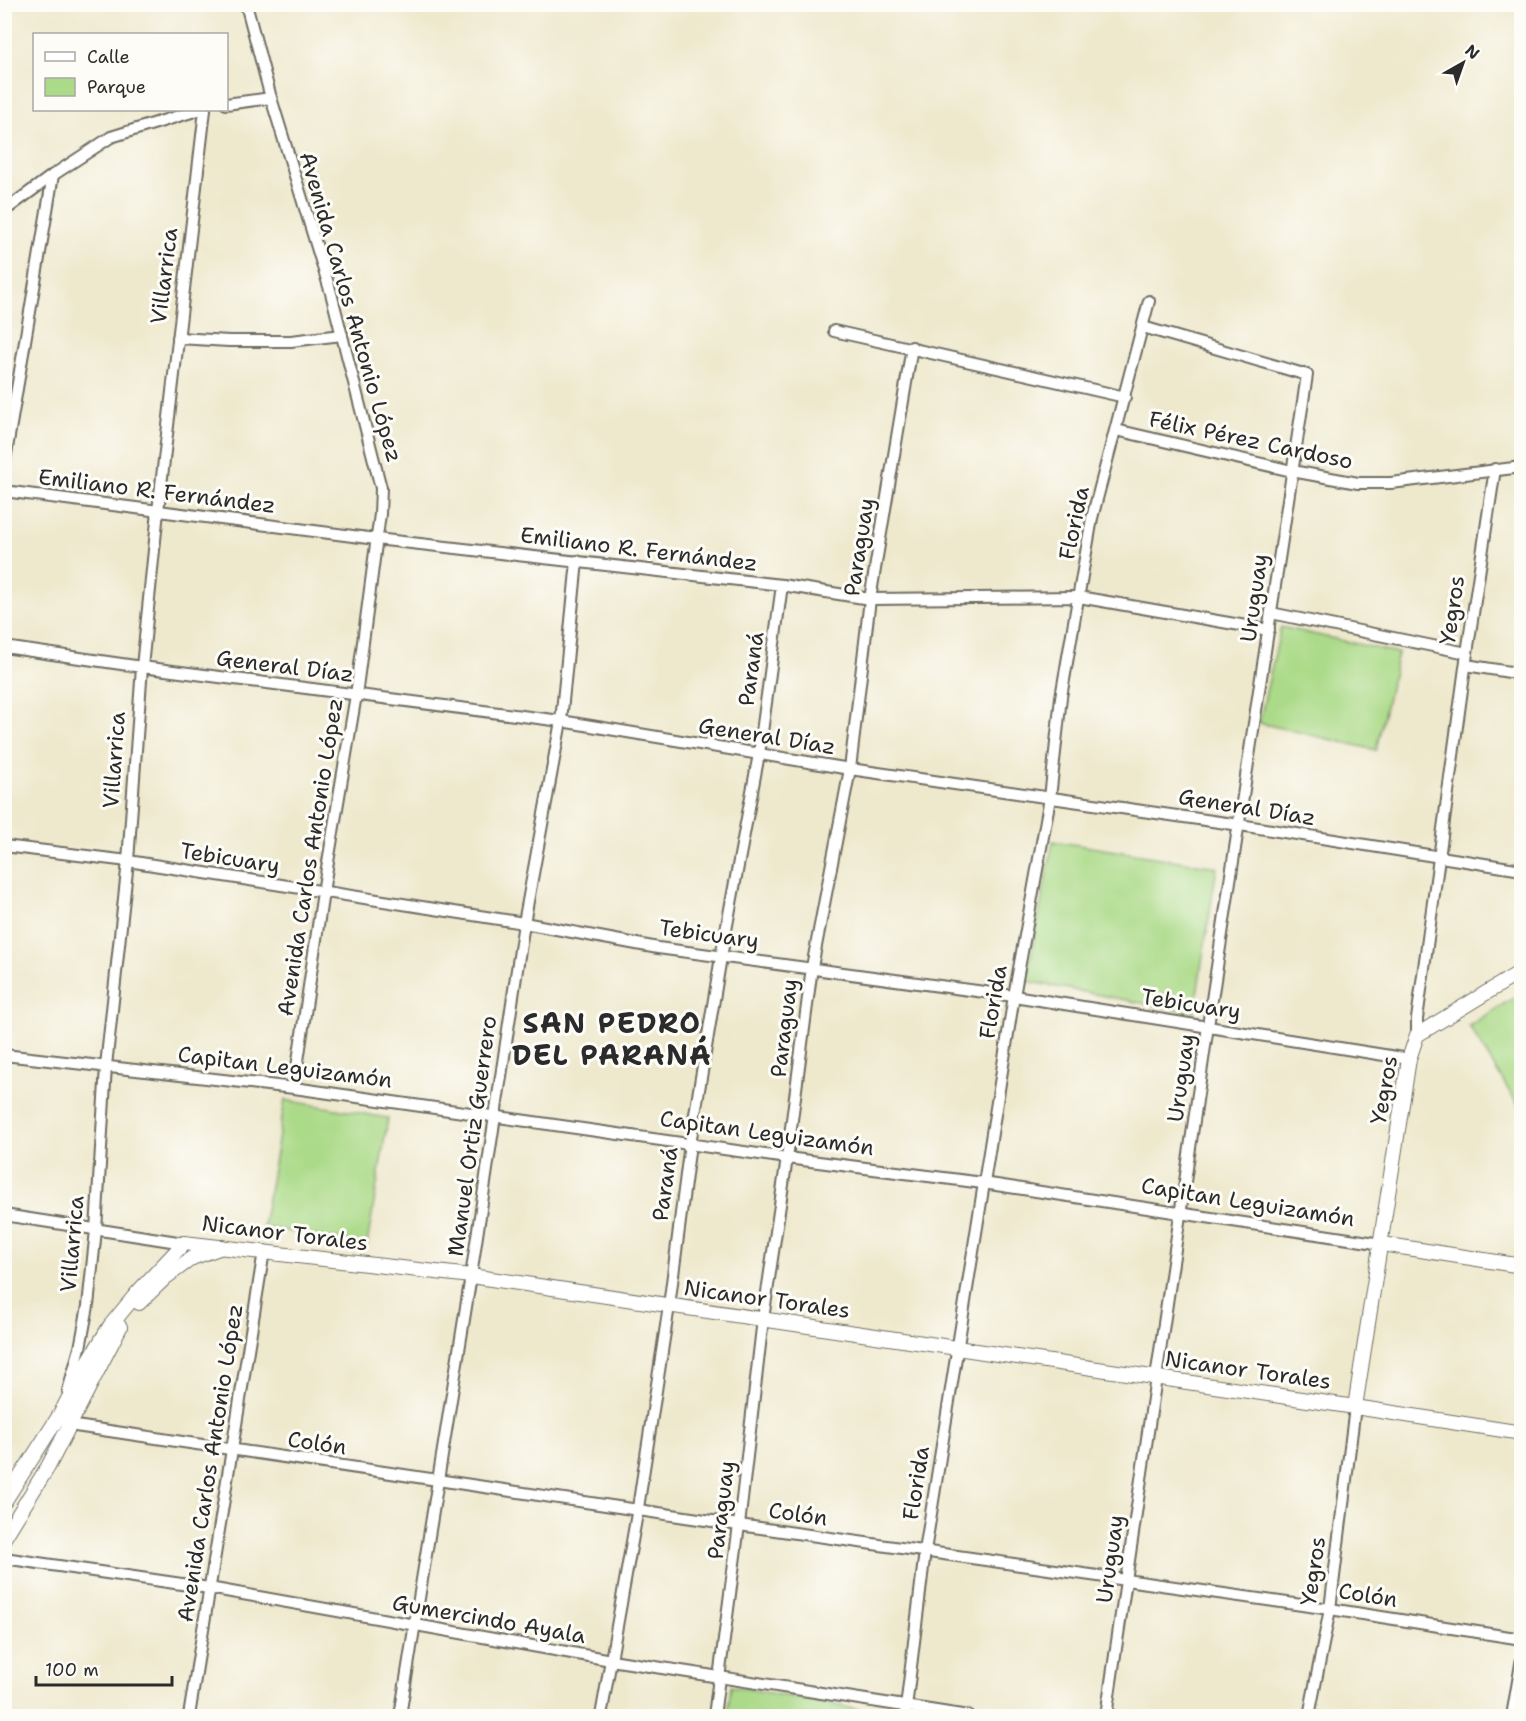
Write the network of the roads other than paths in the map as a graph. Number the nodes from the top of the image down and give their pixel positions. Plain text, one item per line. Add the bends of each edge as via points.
1 (246, 4) edge
2 (271, 98) junction
3 (228, 104) edge
4 (195, 111) edge
5 (204, 111) edge
6 (52, 175) junction
7 (4, 211) edge
8 (1149, 301) dead end
9 (1143, 327) junction
10 (834, 330) dead end
11 (342, 335) junction
12 (178, 338) junction
13 (912, 347) junction
14 (1125, 397) junction
15 (1116, 430) junction
16 (4, 466) edge
17 (1521, 467) edge
18 (1495, 469) junction
19 (1292, 471) junction
20 (4, 491) edge
21 (158, 511) junction
22 (376, 539) junction
23 (577, 561) junction
24 (782, 585) junction
25 (1079, 597) junction
26 (870, 599) junction
27 (1271, 613) junction
28 (1269, 630) junction
29 (4, 647) edge
30 (1467, 653) junction
31 (1466, 665) junction
32 (142, 668) junction
33 (1521, 674) edge
34 (356, 695) junction
35 (561, 721) junction
36 (759, 754) junction
37 (850, 769) junction
38 (1050, 798) junction
39 (1240, 825) junction
40 (4, 846) edge
41 (1440, 857) junction
42 (128, 861) junction
43 (1521, 870) edge
44 (323, 892) junction
45 (524, 923) junction
46 (721, 957) junction
47 (812, 967) junction
48 (1521, 971) edge
49 (1014, 996) junction
50 (1208, 1026) junction
51 (1417, 1035) junction
52 (4, 1055) edge
53 (1409, 1059) junction
54 (106, 1066) junction
55 (294, 1088) junction
56 (495, 1117) junction
57 (690, 1144) junction
58 (787, 1158) junction
59 (983, 1183) junction
60 (1181, 1212) junction
61 (4, 1215) edge
62 (96, 1230) junction
63 (184, 1243) junction
64 (1382, 1244) junction
65 (225, 1246) junction
66 (264, 1251) junction
67 (1521, 1266) edge
68 (471, 1276) junction
69 (669, 1305) junction
70 (763, 1319) junction
71 (957, 1348) junction
72 (1156, 1377) junction
73 (1355, 1407) junction
74 (61, 1413) junction
75 (69, 1425) junction
76 (1521, 1433) edge
77 (232, 1450) junction
78 (439, 1481) junction
79 (4, 1502) edge
80 (638, 1508) junction
81 (739, 1525) junction
82 (4, 1538) edge
83 (925, 1551) junction
84 (4, 1558) edge
85 (1127, 1580) junction
86 (209, 1588) junction
87 (1330, 1609) junction
88 (415, 1626) junction
89 (1521, 1639) edge
90 (1521, 1658) edge
91 (611, 1660) junction
92 (720, 1677) junction
93 (905, 1712) edge
94 (189, 1716) edge
95 (400, 1716) edge
96 (601, 1716) edge
97 (714, 1716) edge
98 (968, 1716) edge
99 (1106, 1716) edge
100 (1309, 1716) edge
101 (1512, 1716) edge

1 - 2 street, Avenida Carlos Antonio López
2 - 3 street
2 - 11 street, Avenida Carlos Antonio López
4 - 6 street via 111,137
5 - 12 street, Villarrica
6 - 7 street
6 - 16 street
8 - 9 street, Florida
9 - 14 street, Florida
9 - 19 street, Uruguay via 1307,375
10 - 13 street, Félix Pérez Cardoso
11 - 12 street via 291,341
11 - 22 street, Avenida Carlos Antonio López via 381,488
12 - 21 street, Villarrica
13 - 14 street, Félix Pérez Cardoso
13 - 26 street, Paraguay
14 - 15 street, Florida
15 - 19 street, Félix Pérez Cardoso
15 - 25 street, Florida via 1092,518
17 - 18 street, Félix Pérez Cardoso
18 - 19 street, Félix Pérez Cardoso via 1380,483
18 - 30 street, Yegros
19 - 27 street, Uruguay
20 - 21 street, Emiliano R. Fernández
21 - 22 street, Emiliano R. Fernández
21 - 32 street, Villarrica
22 - 23 street, Emiliano R. Fernández
22 - 34 street, Avenida Carlos Antonio López
23 - 24 street, Emiliano R. Fernández
23 - 35 street, Manuel Ortiz Guerrero
24 - 26 street, Emiliano R. Fernández
24 - 36 street, Paraná
25 - 26 street, Emiliano R. Fernández
25 - 28 street, Emiliano R. Fernández
25 - 38 street, Florida via 1061,697
26 - 37 street, Paraguay
27 - 28 street, Uruguay
27 - 30 street
28 - 39 street, Uruguay
29 - 32 street, General Díaz
30 - 31 street, Yegros
31 - 33 street
31 - 41 street, Yegros
32 - 34 street, General Díaz
32 - 42 street, Villarrica
34 - 35 street, General Díaz
34 - 44 street, Avenida Carlos Antonio López
35 - 36 street, General Díaz
35 - 45 street, Manuel Ortiz Guerrero
36 - 37 street, General Díaz
36 - 46 street, Paraná
37 - 38 street, General Díaz
37 - 47 street, Paraguay
38 - 39 street, General Díaz
38 - 49 street, Florida
39 - 41 street, General Díaz
39 - 50 street, Uruguay
40 - 42 street, Tebicuary
41 - 43 street, General Díaz
41 - 51 street, Yegros
42 - 44 street, Tebicuary
42 - 54 street, Villarrica
44 - 45 street, Tebicuary
44 - 55 street, Avenida Carlos Antonio López
45 - 46 street, Tebicuary
45 - 56 street, Manuel Ortiz Guerrero
46 - 47 street, Tebicuary
46 - 57 street, Paraná
47 - 49 street, Tebicuary
47 - 58 street, Paraguay
48 - 51 street
49 - 50 street, Tebicuary
49 - 59 street, Florida
50 - 53 street, Tebicuary
50 - 60 street, Uruguay
51 - 53 street, Yegros
52 - 54 street, Capitan Leguizamón
53 - 64 street, Yegros
54 - 55 street, Capitan Leguizamón
54 - 62 street, Villarrica
55 - 56 street, Capitan Leguizamón
56 - 57 street, Capitan Leguizamón
56 - 68 street, Manuel Ortiz Guerrero
57 - 58 street, Capitan Leguizamón
57 - 69 street, Paraná
58 - 59 street, Capitan Leguizamón
58 - 70 street, Paraguay
59 - 60 street, Capitan Leguizamón
59 - 71 street, Florida
60 - 64 street, Capitan Leguizamón
60 - 72 street, Uruguay
61 - 62 street, Nicanor Torales
62 - 63 street, Nicanor Torales
62 - 74 street, Villarrica via 84,1328
63 - 65 street, Nicanor Torales
63 - 74 street, Villarrica via 110,1326
64 - 67 street, Capitan Leguizamón
64 - 73 street, Yegros
65 - 66 street, Nicanor Torales
65 - 75 street via 192,1258 138,1304 118,1330
66 - 68 street, Nicanor Torales
66 - 77 street, Avenida Carlos Antonio López
68 - 69 street, Nicanor Torales
68 - 78 street, Manuel Ortiz Guerrero
69 - 70 street, Nicanor Torales
69 - 80 street, Paraná
70 - 71 street, Nicanor Torales
70 - 81 street, Paraguay
71 - 72 street, Nicanor Torales
71 - 83 street, Florida
72 - 73 street, Nicanor Torales
72 - 85 street, Uruguay
73 - 76 street, Nicanor Torales
73 - 87 street, Yegros
74 - 75 street
74 - 79 street, Villarrica
75 - 77 street, Colón
75 - 82 street
77 - 78 street, Colón
77 - 86 street, Avenida Carlos Antonio López
78 - 80 street, Colón
78 - 88 street, Manuel Ortiz Guerrero
80 - 81 street, Colón
80 - 91 street, Paraná
81 - 83 street, Colón
81 - 92 street, Paraguay
83 - 85 street, Colón
83 - 93 street, Florida
84 - 86 street, Gumercindo Ayala
85 - 87 street, Colón
85 - 99 street, Uruguay
86 - 88 street, Gumercindo Ayala
86 - 94 street, Avenida Carlos Antonio López
87 - 89 street, Colón
87 - 100 street, Yegros
88 - 91 street, Gumercindo Ayala
88 - 95 street, Manuel Ortiz Guerrero
90 - 101 street
91 - 92 street, Gumercindo Ayala
91 - 96 street, Paraná
92 - 93 street, Gumercindo Ayala
92 - 97 street, Paraguay
93 - 98 street, Gumercindo Ayala

